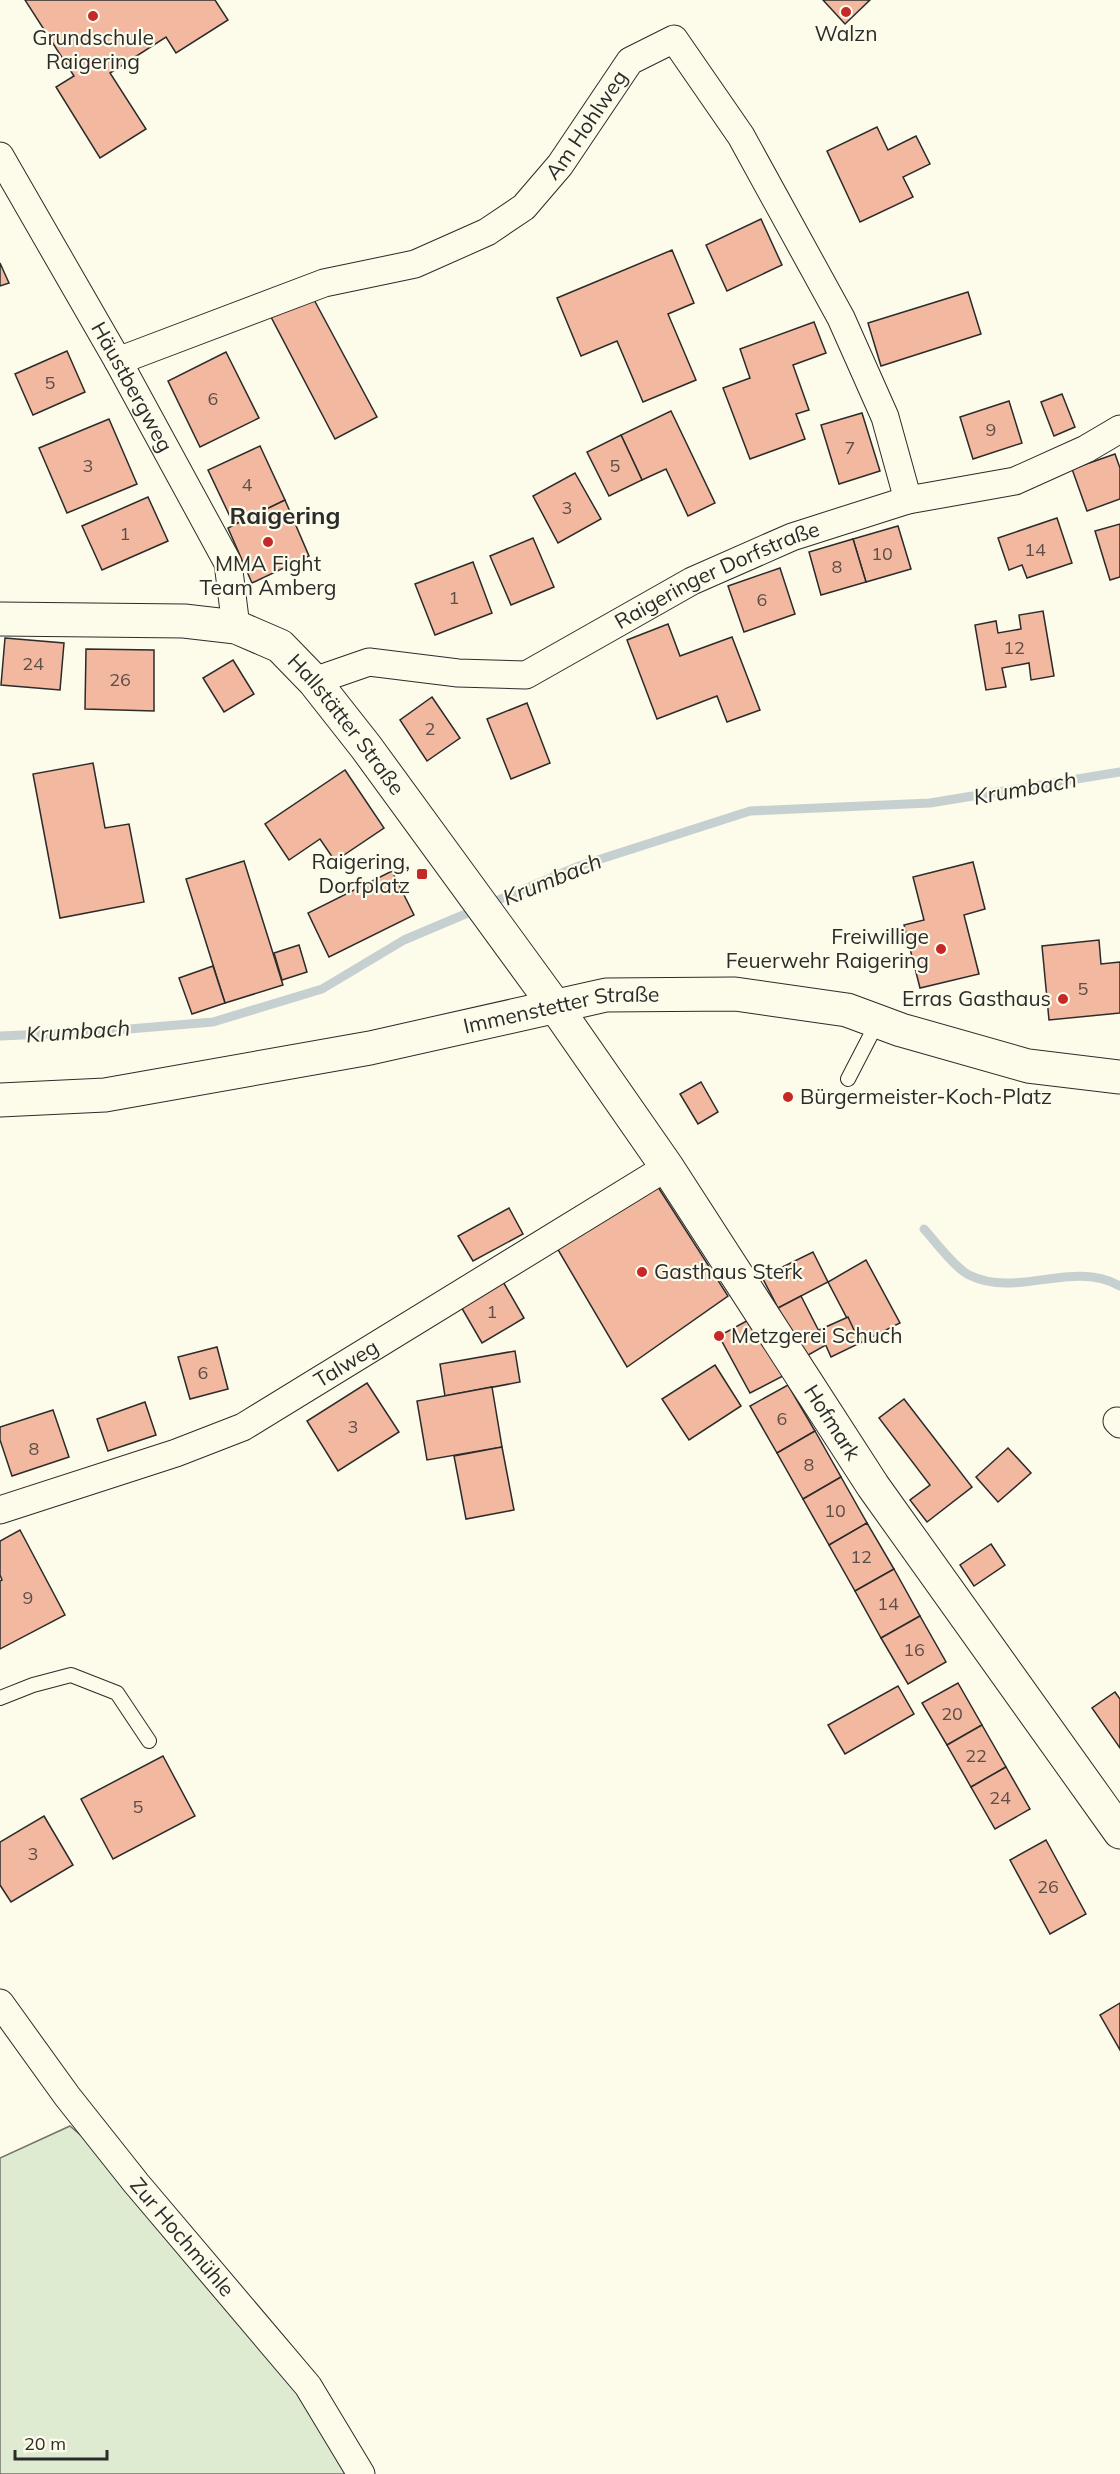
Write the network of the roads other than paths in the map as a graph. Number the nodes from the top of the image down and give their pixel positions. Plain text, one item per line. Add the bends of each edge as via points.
1 (0, 156) edge
2 (118, 362) junction
3 (1120, 429) edge
4 (908, 500) junction
5 (0, 620) edge
6 (236, 627) junction
7 (314, 681) junction
8 (555, 1006) junction
9 (878, 1022) junction
10 (1120, 1077) edge
11 (848, 1079) dead end
12 (0, 1100) edge
13 (668, 1167) junction
14 (0, 1510) edge
15 (0, 1698) edge
16 (149, 1741) dead end
17 (1120, 1832) edge
18 (0, 2003) edge
19 (361, 2474) edge

1 - 2 street, Häustbergweg
2 - 4 street, Am Hohlweg via 324,283 415,264 488,232 524,207 560,165 630,61 674,39 741,136 841,318 885,417
2 - 6 street, Häustbergweg via 228,563
3 - 4 street, Raigeringer Dorfstraße via 1015,481
4 - 7 street, Raigeringer Dorfstraße via 792,537 692,581 526,675 458,673 369,662
5 - 6 street, Hallstätter Straße via 184,621
6 - 7 street, Hallstätter Straße via 280,646
7 - 8 street, Hallstätter Straße
8 - 9 street, Immenstetter Straße via 606,994 735,994 848,1010
8 - 12 street, Immenstetter Straße via 370,1047 105,1095
8 - 13 street, Hofmark
9 - 10 street, Immenstetter Straße via 1028,1066
9 - 11 lane
13 - 14 street, Talweg via 243,1427
13 - 17 street, Hofmark via 873,1486
15 - 16 lane via 71,1675 117,1693
18 - 19 street, Zur Hochmühle via 136,2183 308,2386

